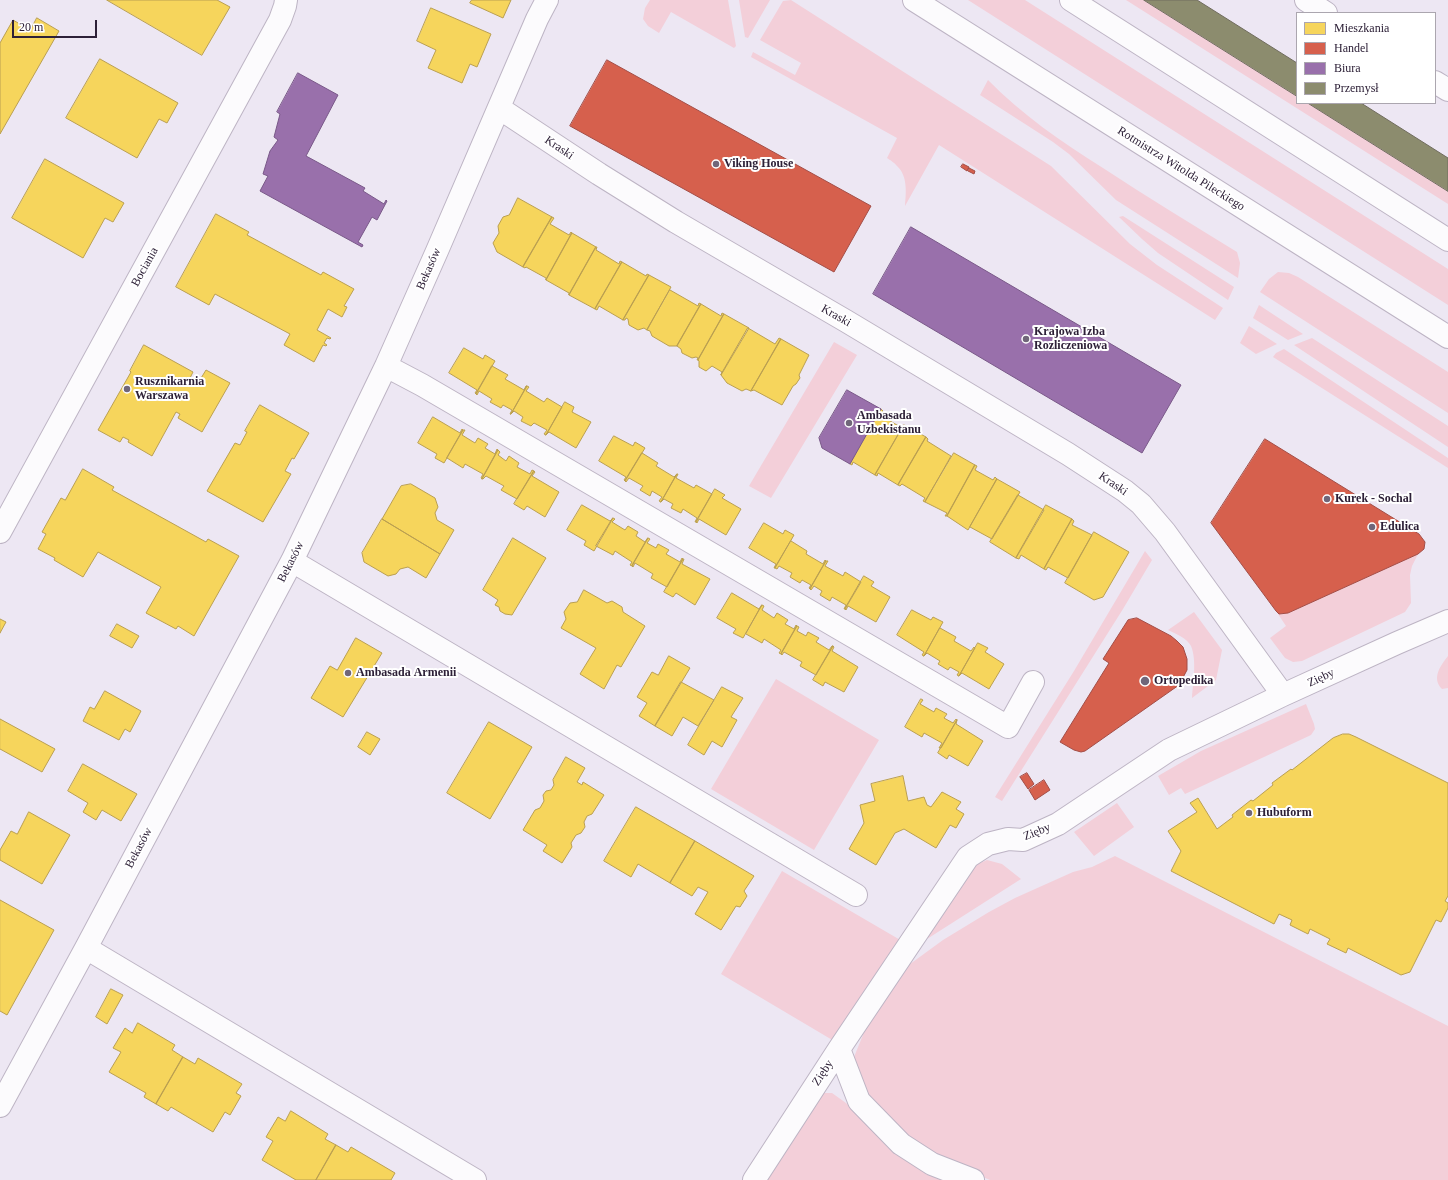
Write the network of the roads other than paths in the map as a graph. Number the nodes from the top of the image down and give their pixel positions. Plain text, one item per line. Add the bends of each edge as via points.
1 (286, 0) edge
2 (547, 0) edge
3 (914, 0) edge
4 (1071, 0) edge
5 (1306, 0) edge
6 (1324, 12) edge
7 (1436, 83) edge
8 (1448, 90) edge
9 (499, 108) junction
10 (1448, 240) edge
11 (1448, 337) edge
12 (386, 366) junction
13 (0, 532) edge
14 (292, 561) junction
15 (1448, 621) edge
16 (1032, 682) dead end
17 (1283, 695) junction
18 (856, 895) dead end
19 (86, 948) junction
20 (839, 1049) junction
21 (5, 1084) edge
22 (0, 1106) edge
23 (476, 1180) edge
24 (754, 1180) edge
25 (972, 1180) edge

1 - 13 street, Bociania via 280,20
2 - 9 street, Bekasów
3 - 11 street, Rotmistrza Witolda Pileckiego
4 - 10 street
5 - 6 street
7 - 8 street
9 - 12 street, Bekasów
9 - 17 street, Kraski via 676,222 853,325 1125,491 1149,512 1165,532
12 - 14 street, Bekasów
12 - 16 street via 1008,727
14 - 18 street
14 - 19 street, Bekasów
15 - 17 street, Zięby
17 - 20 street, Zięby via 1169,750 1058,824 1023,840 1008,839 988,844 968,857
19 - 21 street, Bekasów
19 - 23 street
20 - 24 street, Zięby
20 - 25 street via 859,1100 901,1144 932,1164
21 - 22 street, Bekasów

